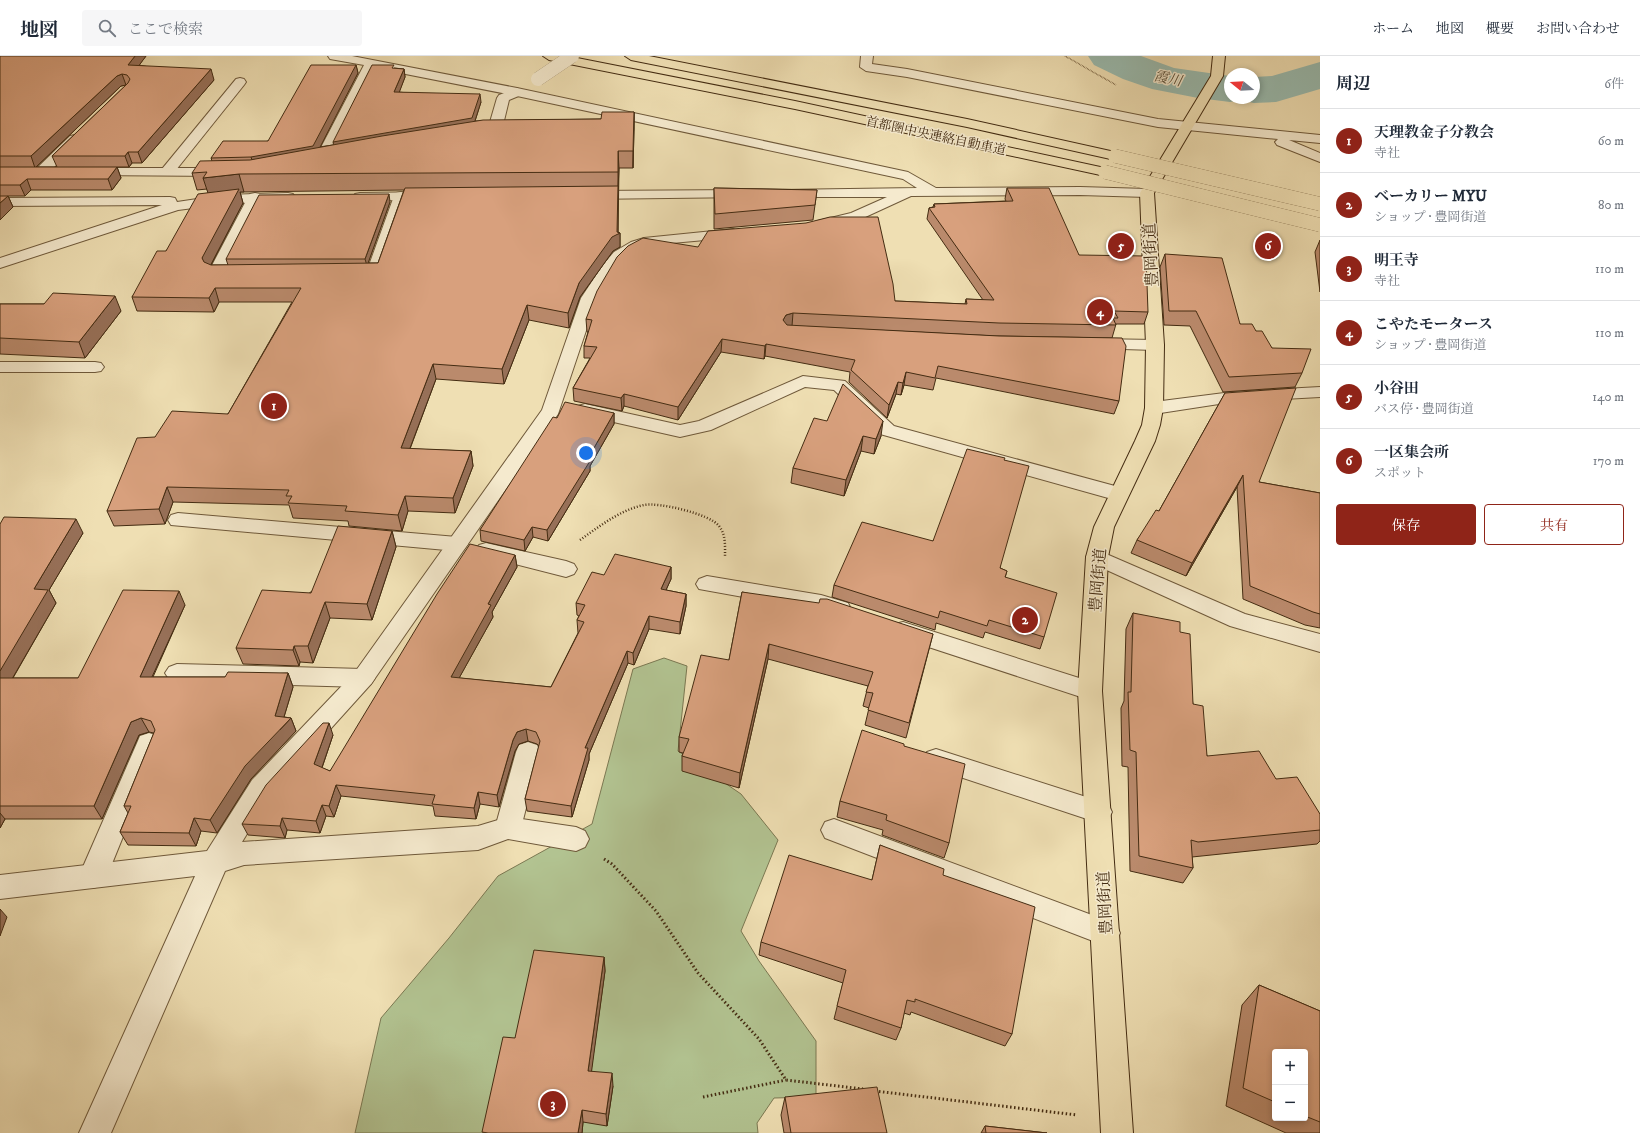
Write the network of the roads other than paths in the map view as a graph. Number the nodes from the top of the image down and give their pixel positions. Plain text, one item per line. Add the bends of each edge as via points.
1 (334, 56) edge
2 (549, 56) edge
3 (572, 56) edge
4 (631, 56) edge
5 (867, 56) edge
6 (1219, 56) edge
7 (371, 63) junction
8 (240, 82) dead end
9 (517, 92) junction
10 (647, 120) junction
11 (599, 123) edge
12 (1188, 127) junction
13 (86, 128) edge
14 (511, 128) edge
15 (495, 129) junction
16 (479, 132) edge
17 (1266, 135) junction
18 (1320, 139) edge
19 (336, 156) edge
20 (1320, 158) edge
21 (322, 159) junction
22 (307, 162) edge
23 (80, 172) edge
24 (167, 172) junction
25 (238, 172) edge
26 (56, 173) edge
27 (908, 192) junction
28 (932, 192) junction
29 (1147, 193) junction
30 (757, 194) edge
31 (773, 194) edge
32 (575, 195) edge
33 (401, 196) junction
34 (448, 196) edge
35 (301, 197) edge
36 (347, 197) edge
37 (255, 198) junction
38 (215, 200) junction
39 (0, 202) edge
40 (1320, 204) edge
41 (1320, 225) edge
42 (805, 228) edge
43 (749, 233) edge
44 (0, 263) edge
45 (248, 273) edge
46 (343, 273) edge
47 (1083, 344) edge
48 (1155, 345) junction
49 (0, 367) edge
50 (95, 367) dead end
51 (1320, 392) edge
52 (554, 403) junction
53 (1154, 408) junction
54 (1118, 494) junction
55 (178, 520) dead end
56 (458, 544) junction
57 (1096, 557) junction
58 (559, 568) road end
59 (713, 585) road end
60 (859, 616) edge
61 (881, 623) edge
62 (1320, 643) edge
63 (177, 673) dead end
64 (363, 678) junction
65 (1090, 692) junction
66 (150, 743) edge
67 (528, 752) dead end
68 (918, 754) edge
69 (1099, 812) junction
70 (508, 828) junction
71 (834, 830) dead end
72 (576, 839) road end
73 (215, 862) junction
74 (93, 876) junction
75 (0, 887) edge
76 (1106, 933) junction
77 (1116, 1126) edge
78 (96, 1133) edge

1 - 7 street
2 - 41 main road, 首都圏中央連絡自動車道, bridge via 833,113 1105,172
3 - 9 street, bridge
4 - 40 main road, 首都圏中央連絡自動車道, bridge via 967,123
5 - 12 street via 866,67 883,64 907,73
6 - 12 main road via 1217,76
7 - 9 street
7 - 21 street
8 - 24 street
9 - 10 street
9 - 15 street via 503,98
10 - 11 street
10 - 28 street via 908,176
12 - 17 street
12 - 29 main road
13 - 26 street via 33,173
14 - 15 street
15 - 16 street
17 - 18 street
17 - 20 street
19 - 21 street
21 - 22 street
23 - 24 street
24 - 25 street
27 - 28 street
27 - 31 street
27 - 42 street via 856,216
28 - 29 street
29 - 48 main road, 豊岡街道
30 - 32 street
33 - 34 street
33 - 36 street
33 - 46 street via 374,273
35 - 37 street
37 - 38 street
37 - 45 street via 216,274
38 - 39 street
38 - 44 street via 163,210
43 - 52 street via 649,241 636,245 620,255 589,298
47 - 48 street
48 - 53 main road, 豊岡街道
49 - 50 street
51 - 53 street via 1232,396
52 - 54 street via 680,431 704,426 803,381 839,385 887,430
52 - 56 street
53 - 54 main road, 豊岡街道 via 1145,441
54 - 57 main road, 豊岡街道 via 1104,527
55 - 56 street
56 - 58 street
56 - 64 street
57 - 62 street via 1238,620
57 - 65 main road, 豊岡街道
59 - 60 street via 821,603
61 - 65 street
63 - 64 street
64 - 73 street via 261,788
65 - 69 main road, 豊岡街道
66 - 74 street
67 - 70 street
68 - 69 street
69 - 76 main road, 豊岡街道
70 - 72 street
70 - 73 street via 478,838 244,853
71 - 76 street
73 - 74 street
73 - 78 street
74 - 75 street
76 - 77 main road, 豊岡街道

